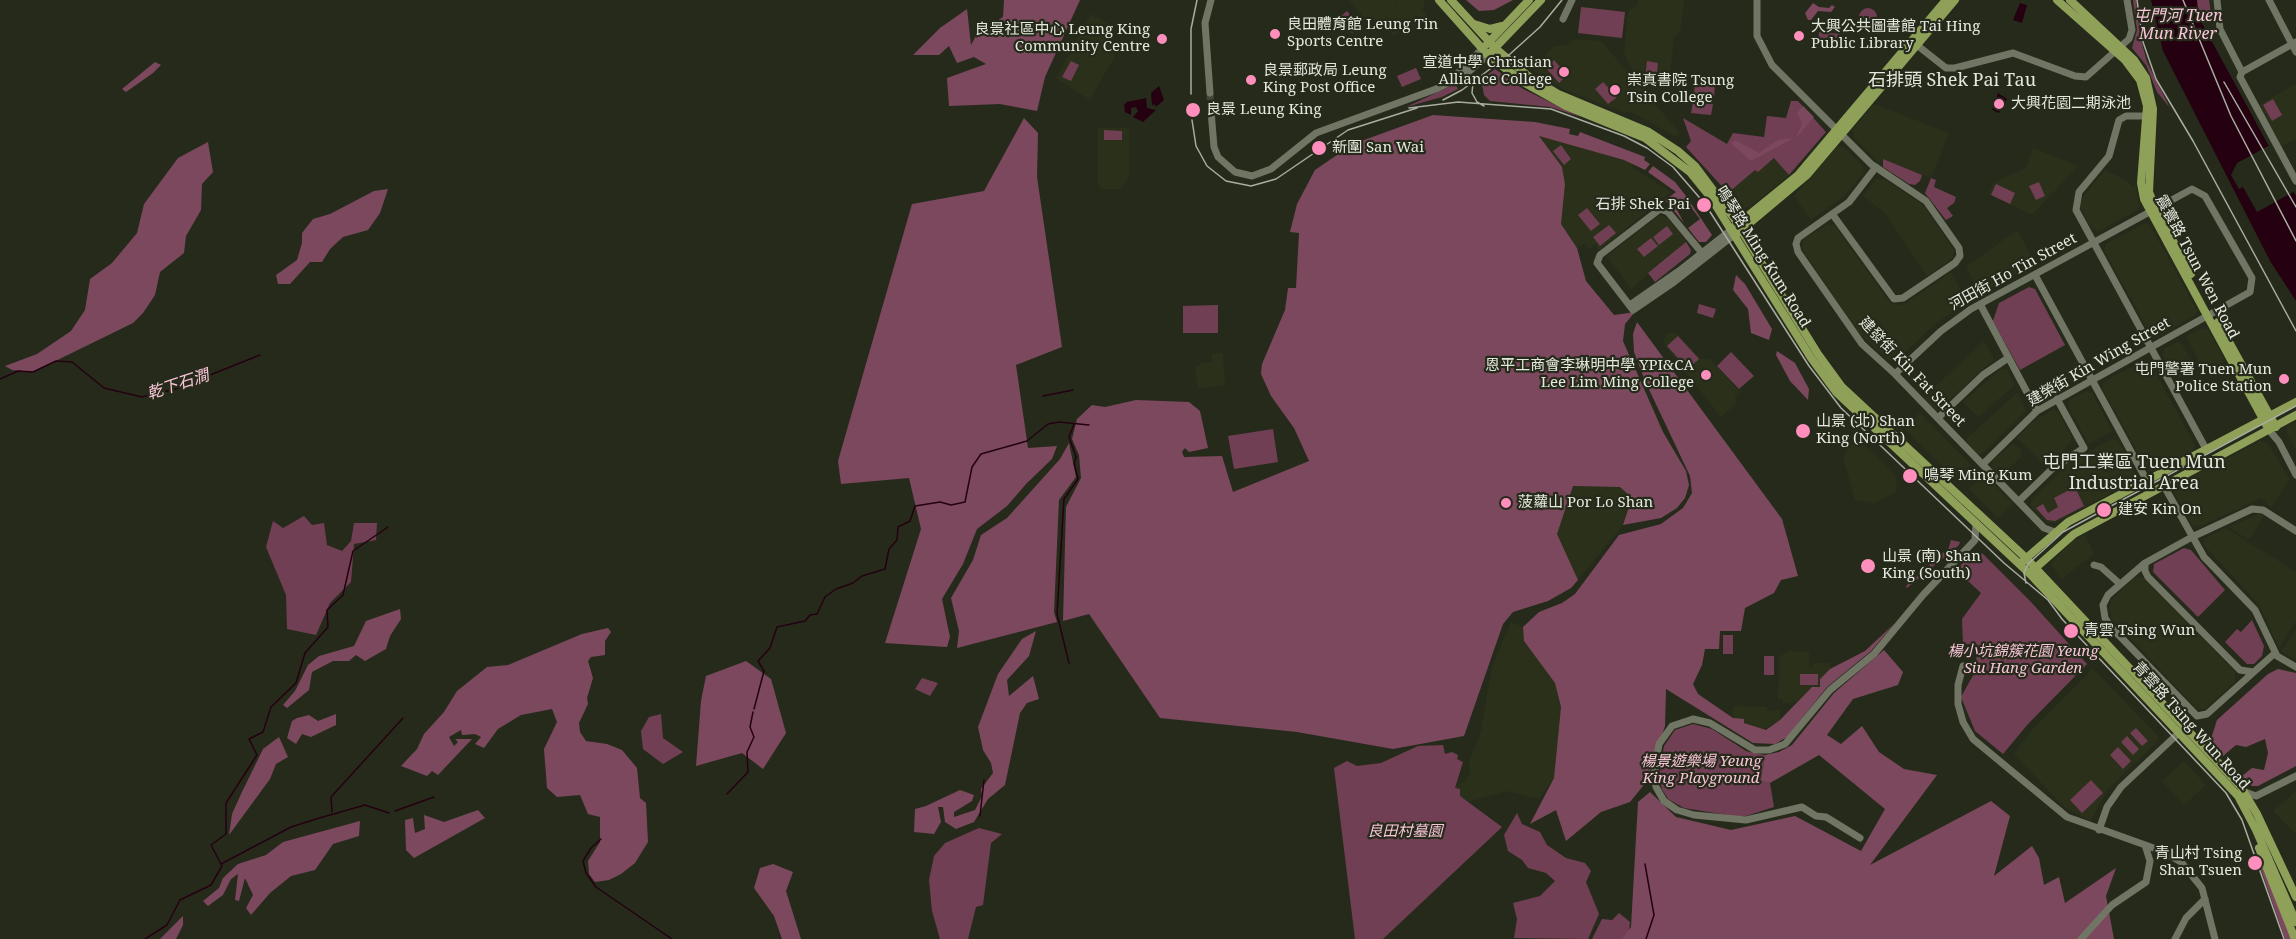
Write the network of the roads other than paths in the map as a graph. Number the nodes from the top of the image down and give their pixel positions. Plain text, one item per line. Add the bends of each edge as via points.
1 (1211, 0) edge
2 (1439, 0) edge
3 (1451, 0) edge
4 (1529, 0) edge
5 (1541, 0) edge
6 (1572, 0) edge
7 (1757, 0) edge
8 (1946, 0) edge
9 (1955, 0) edge
10 (2057, 0) edge
11 (2070, 0) edge
12 (2127, 0) edge
13 (2217, 0) edge
14 (2269, 0) edge
15 (1563, 19) dead end
16 (1471, 23) junction
17 (1505, 25) junction
18 (1509, 35) junction
19 (1914, 43) junction
20 (2295, 43) edge
21 (1488, 48) junction
22 (2119, 49) junction
23 (2296, 52) edge
24 (1509, 62) junction
25 (2242, 72) junction
26 (1210, 93) tunnel mouth
27 (1211, 111) tunnel mouth
28 (2146, 116) junction
29 (1838, 133) junction
30 (1876, 168) junction
31 (2296, 181) edge
32 (2153, 212) junction
33 (1833, 215) junction
34 (1759, 216) junction
35 (1736, 230) junction
36 (2094, 244) junction
37 (1755, 251) junction
38 (1702, 253) junction
39 (2035, 275) junction
40 (2250, 292) joint
41 (1980, 304) junction
42 (1632, 307) junction
43 (2210, 314) junction
44 (2150, 347) junction
45 (2008, 358) junction
46 (1895, 374) junction
47 (2093, 380) junction
48 (2057, 399) junction
49 (2296, 402) edge
50 (2037, 411) junction
51 (2296, 415) edge
52 (1938, 418) junction
53 (2267, 418) junction
54 (2272, 429) junction
55 (2205, 449) junction
56 (1983, 464) junction
57 (2296, 475) edge
58 (2147, 481) junction
59 (2164, 486) junction
60 (2019, 501) junction
61 (1976, 523) junction
62 (2296, 531) edge
63 (2055, 532) junction
64 (1992, 537) junction
65 (2192, 537) junction
66 (1975, 540) junction
67 (2013, 546) junction
68 (2038, 547) junction
69 (2023, 561) junction
70 (2145, 563) junction
71 (2094, 565) dead end
72 (2033, 571) junction
73 (2120, 584) junction
74 (2275, 653) junction
75 (1964, 666) dead end
76 (2296, 667) edge
77 (2255, 671) junction
78 (2182, 730) junction
79 (2296, 776) edge
80 (2268, 791) junction
81 (2244, 792) junction
82 (2253, 814) junction
83 (2099, 830) junction
84 (1860, 838) dead end
85 (2145, 845) junction
86 (2296, 897) edge
87 (2205, 899) junction
88 (2296, 922) edge
89 (2081, 939) edge
90 (2175, 939) edge
91 (2215, 939) edge
92 (2295, 939) edge

1 - 26 street via 1204,29
2 - 21 main road, 鳴琴路 Ming Kum Road
3 - 16 main road, 鳴琴路 Ming Kum Road
4 - 17 main road
5 - 18 main road
6 - 15 street
7 - 29 street via 1756,31 1766,57
8 - 19 main road
9 - 19 main road
10 - 22 main road, 震寰路 Tsun Wen Road
11 - 22 main road, 震寰路 Tsun Wen Road
12 - 22 street via 2132,30
13 - 25 street via 2220,29
14 - 20 street
16 - 17 main road via 1490,29
16 - 21 main road, 鳴琴路 Ming Kum Road
17 - 21 main road
18 - 21 main road
18 - 24 main road
19 - 22 street via 1948,68 2013,53 2080,77 2092,74
19 - 29 main road
20 - 23 street
20 - 25 street
21 - 24 main road, 鳴琴路 Ming Kum Road
21 - 27 street via 1450,81 1421,96 1324,129 1271,169 1252,176 1235,172 1218,157
21 - 35 main road, 鳴琴路 Ming Kum Road via 1512,75 1544,94 1664,150 1697,180
22 - 28 main road, 震寰路 Tsun Wen Road via 2140,80
22 - 32 main road, 震寰路 Tsun Wen Road via 2141,68 2152,93 2148,182
24 - 35 main road, 鳴琴路 Ming Kum Road via 1548,89 1639,127 1669,144 1703,175
25 - 31 street via 2241,82
28 - 32 main road, 震寰路 Tsun Wen Road via 2141,183
28 - 36 street via 2119,120 2109,156 2077,197 2077,213
29 - 30 street
29 - 34 main road via 1801,182
29 - 35 main road via 1791,182
30 - 33 street, 建發街 Kin Fat Street via 1856,195
30 - 33 street via 1926,201 1960,249 1958,260 1903,298 1894,299
32 - 36 street, 河田街 Ho Tin Street
32 - 40 street, 河田街 Ho Tin Street via 2192,189 2200,191 2252,278
32 - 43 main road, 震寰路 Tsun Wen Road
33 - 46 street, 建發街 Kin Fat Street via 1798,238 1797,250 1856,337
34 - 35 main road
34 - 37 main road via 1752,230
35 - 37 main road, 鳴琴路 Ming Kum Road
35 - 38 street
35 - 42 street via 1674,282
35 - 61 main road, 鳴琴路 Ming Kum Road via 1811,358 1836,392
36 - 39 street, 河田街 Ho Tin Street
36 - 44 street
37 - 67 main road, 鳴琴路 Ming Kum Road via 1818,354 1847,392
38 - 42 street
38 - 42 street via 1666,210 1656,211 1597,260
39 - 41 street, 河田街 Ho Tin Street
39 - 47 street
40 - 43 street, 建榮街 Kin Wing Street
41 - 45 street
41 - 46 street, 河田街 Ho Tin Street via 1941,331
43 - 44 street, 建榮街 Kin Wing Street
43 - 53 main road, 震寰路 Tsun Wen Road
44 - 47 street, 建榮街 Kin Wing Street
44 - 55 street
45 - 50 street
45 - 52 street via 1983,375
46 - 52 street, 建發街 Kin Fat Street
47 - 48 street, 建榮街 Kin Wing Street
47 - 58 street
48 - 50 street, 建榮街 Kin Wing Street
48 - 60 street via 2084,448 2052,469
49 - 53 main road
50 - 56 street, 建榮街 Kin Wing Street
51 - 54 main road
52 - 56 street, 建發街 Kin Fat Street
53 - 54 main road, 震寰路 Tsun Wen Road
53 - 55 main road
54 - 57 street
54 - 59 main road
55 - 58 main road
56 - 60 street, 建發街 Kin Fat Street
58 - 63 main road
59 - 65 street
59 - 72 main road via 2068,537
60 - 63 street, 建發街 Kin Fat Street via 2044,528
61 - 64 main road, 鳴琴路 Ming Kum Road
61 - 66 street
62 - 65 street via 2256,508
63 - 68 main road
64 - 66 street
64 - 69 main road, 鳴琴路 Ming Kum Road
65 - 70 street
65 - 74 street via 2204,557 2254,610
66 - 84 street via 1874,654 1830,690 1781,747 1755,750 1710,723 1693,719 1676,724 1662,738 1655,783 1661,797 1677,810 1733,821 1802,807
67 - 68 main road
67 - 69 main road, 鳴琴路 Ming Kum Road
68 - 69 main road
69 - 72 main road, 鳴琴路 Ming Kum Road
70 - 73 street
70 - 77 street via 2148,577 2240,670
71 - 73 street
72 - 78 main road, 青雲路 Tsing Wun Road
73 - 77 street via 2104,602 2106,621 2195,715 2207,714
74 - 76 street
74 - 77 street
75 - 83 street via 1958,704 1972,739 2064,815
78 - 81 main road, 青雲路 Tsing Wun Road
78 - 82 main road, 青雲路 Tsing Wun Road
78 - 83 street via 2121,787 2107,807
79 - 80 street
80 - 81 street via 2253,796
80 - 82 street via 2257,802
81 - 82 main road, 青雲路 Tsing Wun Road
82 - 86 main road, 青雲路 Tsing Wun Road
82 - 88 main road, 青雲路 Tsing Wun Road
82 - 92 main road via 2262,860
83 - 85 street
85 - 87 street via 2186,865
85 - 89 street via 2150,858 2146,882 2112,905
87 - 90 street via 2186,918
87 - 91 street

